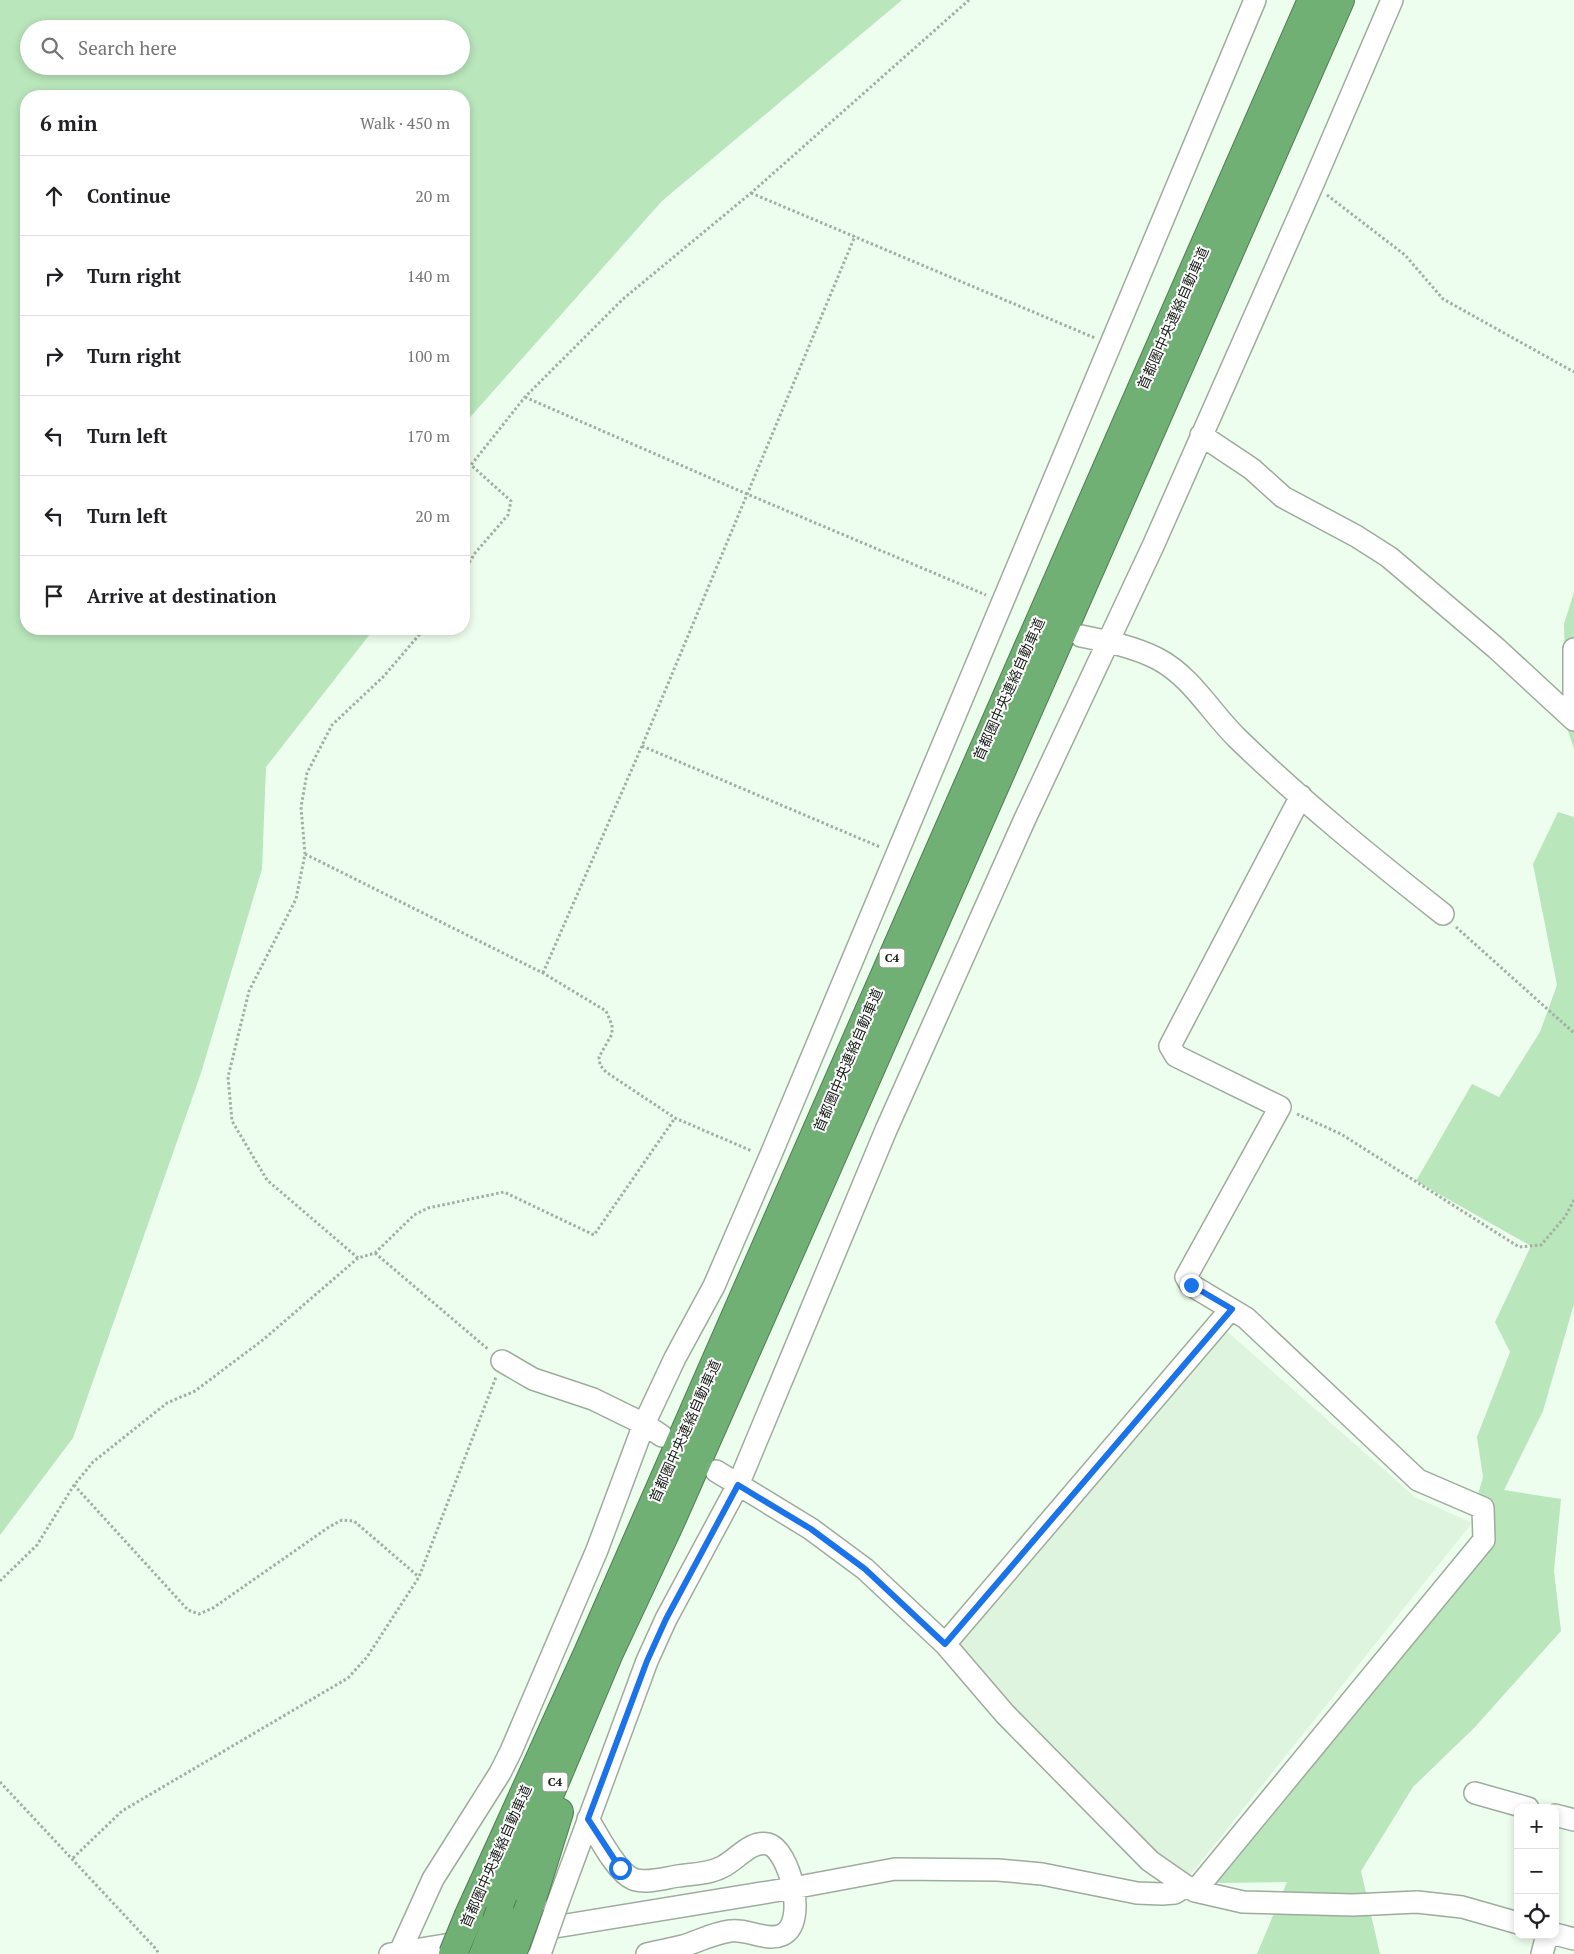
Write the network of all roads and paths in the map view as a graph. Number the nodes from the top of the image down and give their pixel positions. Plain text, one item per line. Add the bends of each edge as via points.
1 (969, 0) edge
2 (1255, 0) edge
3 (1312, 0) edge
4 (1340, 0) edge
5 (1392, 0) edge
6 (1314, 184) junction
7 (752, 193) junction
8 (855, 236) junction
9 (1109, 344) junction
10 (1574, 372) edge
11 (525, 397) junction
12 (1201, 435) junction
13 (747, 494) junction
14 (470, 561) edge
15 (1003, 602) junction
16 (419, 635) edge
17 (1082, 636) dead end
18 (1107, 642) junction
19 (1574, 649) edge
20 (1574, 713) edge
21 (1574, 720) edge
22 (642, 746) junction
23 (1301, 796) junction
24 (305, 854) junction
25 (896, 855) junction
26 (1443, 914) joint
27 (543, 973) junction
28 (1574, 1033) edge
29 (1280, 1106) junction
30 (675, 1118) junction
31 (769, 1159) junction
32 (1574, 1200) edge
33 (375, 1253) junction
34 (358, 1258) junction
35 (1232, 1309) junction
36 (502, 1361) junction
37 (644, 1424) junction
38 (662, 1436) dead end
39 (716, 1471) dead end
40 (74, 1485) junction
41 (738, 1485) junction
42 (419, 1577) junction
43 (0, 1581) edge
44 (945, 1644) junction
45 (609, 1653) junction
46 (0, 1782) edge
47 (1475, 1793) dead end
48 (1514, 1804) edge
49 (1559, 1816) edge
50 (588, 1819) junction
51 (1574, 1820) edge
52 (73, 1858) junction
53 (793, 1888) junction
54 (1191, 1888) junction
55 (1514, 1922) edge
56 (1559, 1935) edge
57 (1546, 1939) edge
58 (1574, 1940) edge
59 (684, 1950) edge
60 (158, 1954) edge
61 (396, 1954) edge
62 (453, 1954) edge
63 (484, 1954) edge
64 (512, 1954) edge
65 (540, 1954) edge
66 (646, 1954) edge
67 (1542, 1954) edge

1 - 7 path
2 - 9 street
3 - 62 highway, 首都圏中央連絡自動車道 / C4, bridge
4 - 45 highway, 首都圏中央連絡自動車道 / C4 via 826,1170
5 - 6 street
6 - 10 path via 1405,255 1443,299
6 - 12 street
7 - 8 path
7 - 11 path via 623,299
8 - 9 path
8 - 13 path
9 - 15 street
11 - 13 path
11 - 14 path via 471,465 511,501 508,515
12 - 18 street
12 - 21 street via 1252,469 1283,498 1389,557 1503,654
13 - 15 path
13 - 22 path
15 - 25 street
16 - 24 path via 384,676 332,725 307,773 301,807
17 - 18 street
18 - 23 street via 1157,658 1183,676 1237,738
18 - 41 street via 886,1130
19 - 20 street
22 - 25 path
22 - 27 path
23 - 26 street via 1342,834
23 - 29 street via 1170,1046 1176,1056
24 - 27 path
24 - 34 path via 296,899 249,991 228,1077 232,1121 267,1180
25 - 31 street
26 - 28 path
27 - 30 path via 606,1012 612,1034 600,1057 600,1065
29 - 32 path via 1341,1134 1518,1246 1541,1245 1565,1217
29 - 35 street via 1186,1277 1191,1285
30 - 31 path
30 - 33 path via 594,1235 504,1192 421,1211
31 - 37 street via 714,1286
33 - 34 path
33 - 36 path
34 - 40 path via 264,1339 195,1391 167,1403 93,1462
35 - 44 street
35 - 54 street via 1246,1318 1418,1480 1483,1508 1484,1540
36 - 37 street via 533,1379 593,1399
36 - 42 path
37 - 38 street
37 - 61 street via 597,1550 511,1751 433,1879
39 - 41 street
40 - 42 path via 188,1610 199,1614 342,1520 354,1521
40 - 43 path via 37,1545
41 - 44 street via 811,1529 865,1569
41 - 50 street via 647,1661
42 - 52 path via 367,1657 348,1678 122,1811
44 - 54 street via 1005,1714 1150,1861
45 - 63 highway, 首都圏中央連絡自動車道 / C4, bridge
45 - 64 highway, bridge
46 - 52 path
47 - 48 street
49 - 51 street
50 - 53 street via 620,1868 633,1879 648,1881 709,1872 723,1867 759,1843 770,1844 779,1850
50 - 65 street, bridge
52 - 60 path
53 - 54 street via 895,1869 998,1870 1042,1874 1137,1893 1175,1893
53 - 59 street via 796,1914 792,1928 782,1935 771,1937 743,1930 730,1931
53 - 61 street
54 - 55 street via 1243,1902 1353,1905 1417,1902 1462,1907
56 - 58 street
57 - 67 street
59 - 66 street

